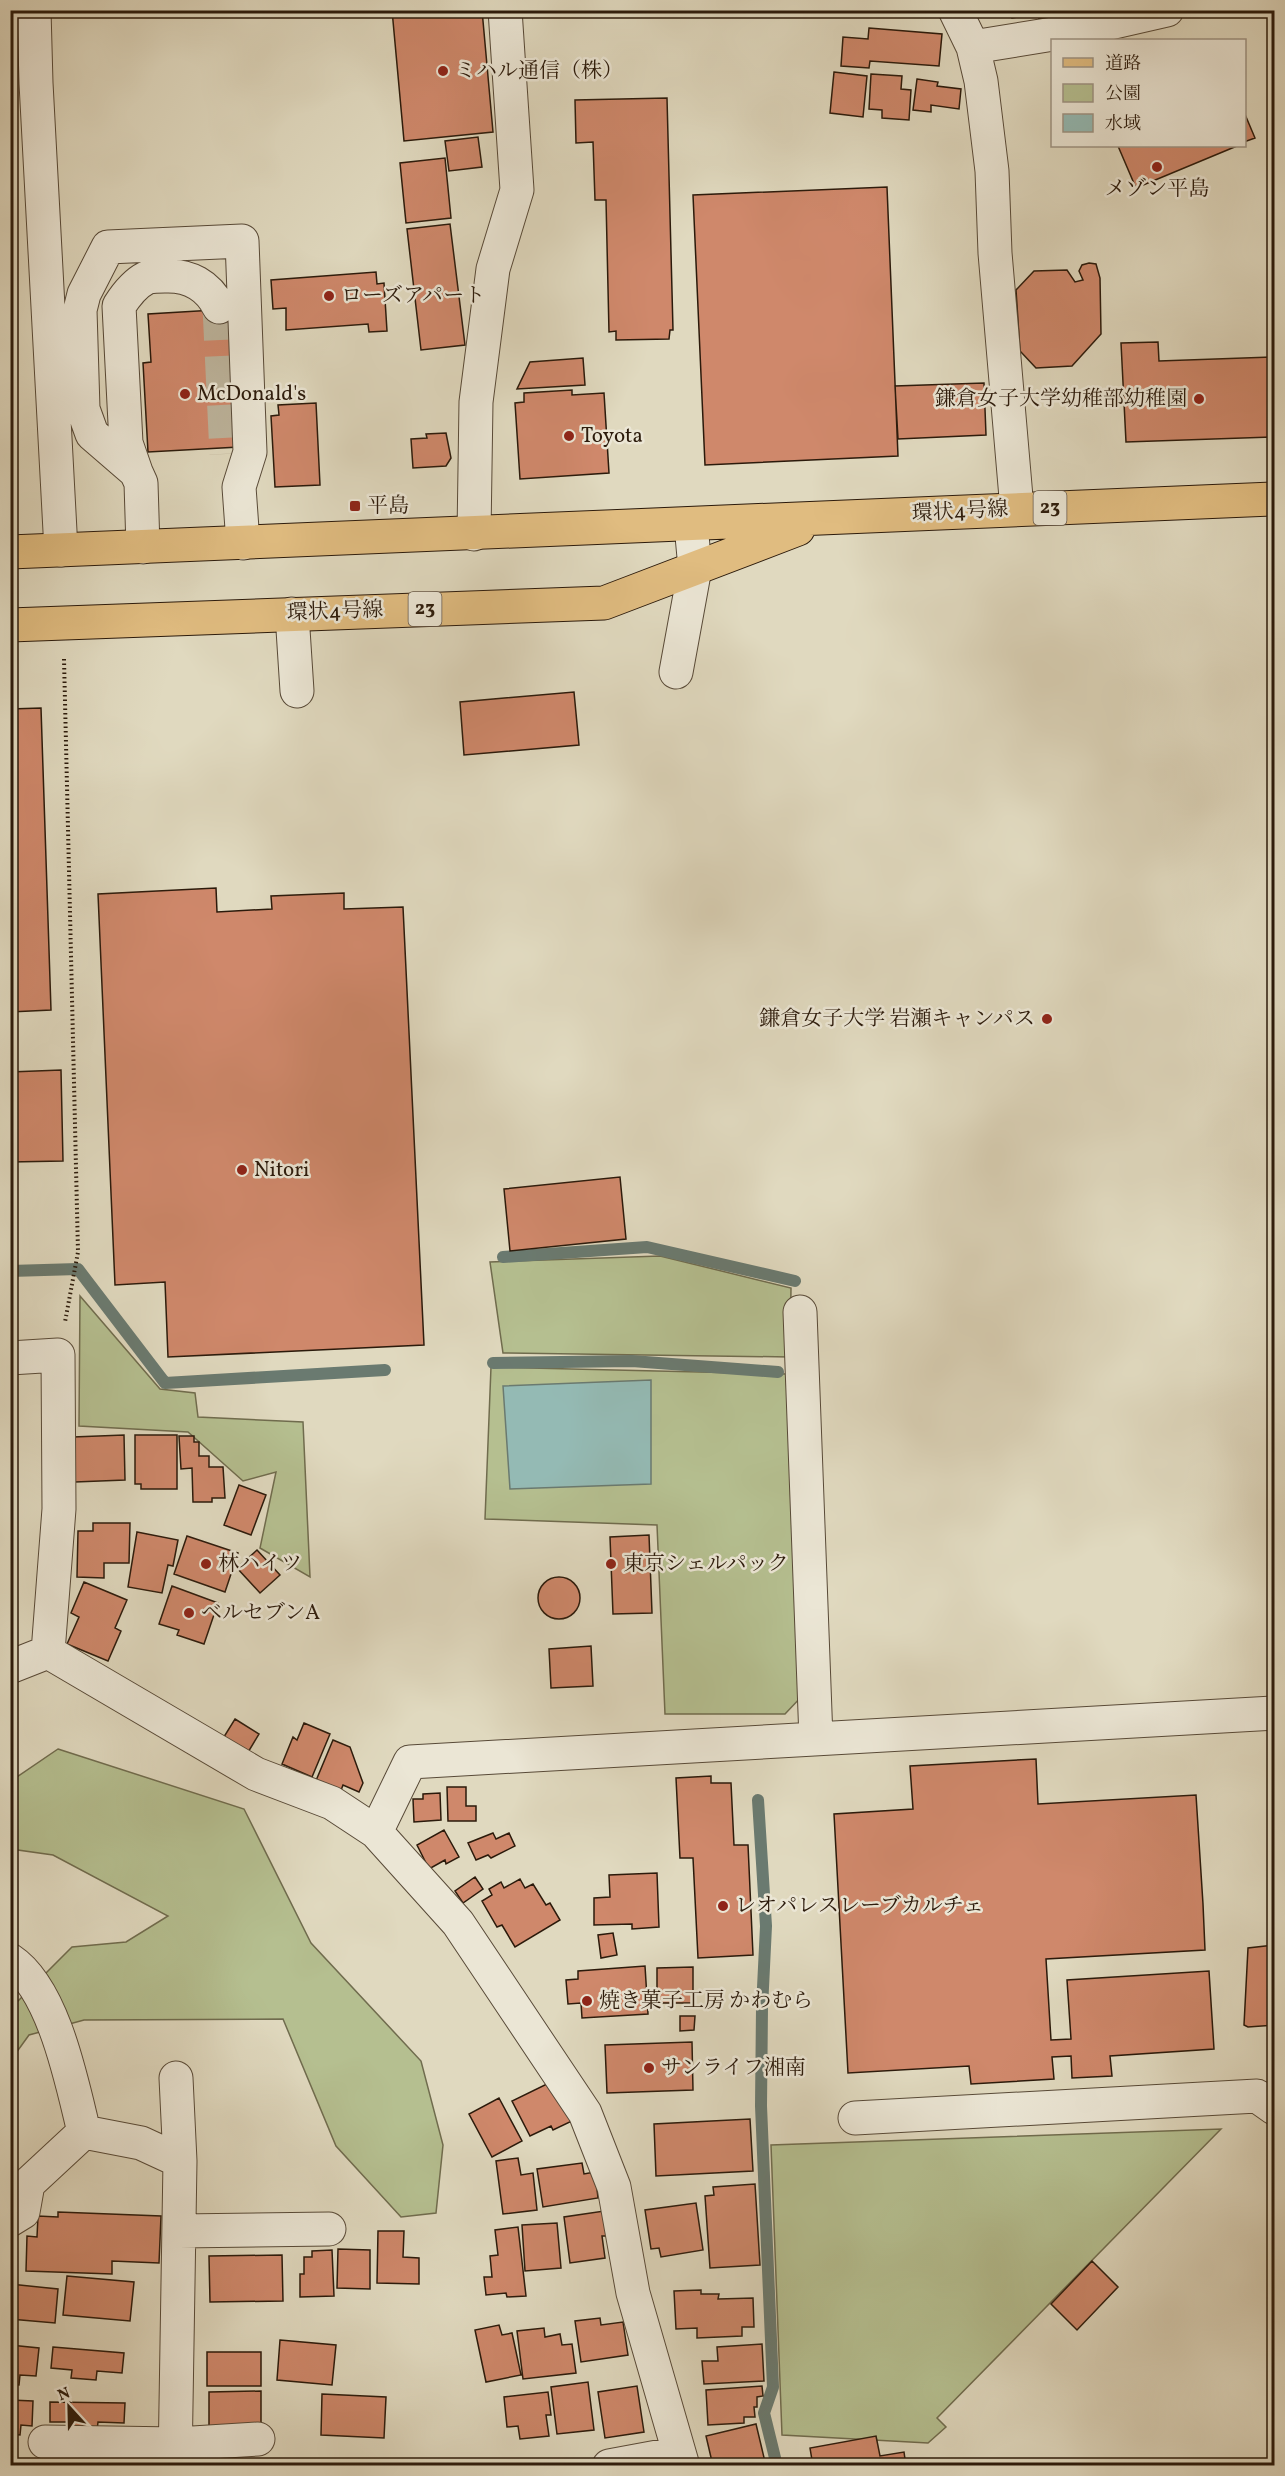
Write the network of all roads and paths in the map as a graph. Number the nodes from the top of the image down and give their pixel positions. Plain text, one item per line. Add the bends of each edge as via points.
1 (34, 10) edge
2 (505, 10) edge
3 (955, 10) edge
4 (1167, 10) edge
5 (1082, 20) edge
6 (973, 47) junction
7 (219, 307) tunnel mouth
8 (226, 454) tunnel mouth
9 (131, 457) junction
10 (239, 487) junction
11 (1275, 499) edge
12 (1017, 509) junction
13 (825, 519) junction
14 (691, 525) junction
15 (474, 534) junction
16 (243, 543) junction
17 (142, 547) junction
18 (61, 550) junction
19 (10, 552) edge
20 (695, 568) junction
21 (292, 614) junction
22 (63, 622) junction
23 (10, 625) edge
24 (676, 672) dead end
25 (297, 691) dead end
26 (73, 1285) dead end
27 (800, 1312) dead end
28 (10, 1358) edge
29 (48, 1652) junction
30 (10, 1667) edge
31 (1275, 1713) edge
32 (816, 1739) junction
33 (376, 1832) junction
34 (10, 1960) edge
35 (176, 2078) dead end
36 (1275, 2108) edge
37 (855, 2118) dead end
38 (84, 2132) junction
39 (180, 2160) junction
40 (10, 2220) edge
41 (329, 2229) dead end
42 (179, 2231) junction
43 (258, 2439) dead end
44 (45, 2442) dead end
45 (176, 2455) edge
46 (681, 2459) edge
47 (609, 2466) edge

1 - 18 street
2 - 15 street via 517,190 493,269 478,391
3 - 6 street
4 - 5 street
5 - 6 street
6 - 12 street via 992,171 995,253
7 - 9 street via 209,291 187,278 147,277 128,292 120,306
8 - 10 street
9 - 10 street via 103,445 92,434 83,409 80,310 108,247 242,241 250,452
9 - 17 street via 141,483
10 - 16 street
11 - 12 main road, 環状4号線 / 23
12 - 13 main road, 環状4号線 / 23
13 - 14 main road, 環状4号線 / 23
13 - 20 main road, 環状4号線 / 23
14 - 15 main road, 環状4号線 / 23
14 - 20 street
15 - 16 main road, 環状4号線 / 23
16 - 17 main road, 環状4号線 / 23
17 - 18 main road, 環状4号線 / 23
18 - 19 main road, 環状4号線 / 23
20 - 21 main road, 環状4号線 / 23 via 604,603
20 - 24 street
21 - 22 main road, 環状4号線 / 23
21 - 25 street
22 - 23 main road, 環状4号線 / 23
22 - 26 path via 78,1252
27 - 32 street
28 - 29 street via 58,1355 59,1509
29 - 30 street
29 - 33 street via 256,1774 332,1803
31 - 32 street
32 - 33 street via 410,1762
33 - 46 street via 458,1923 585,2113 614,2187 633,2293
34 - 38 street via 24,1969 45,2004 66,2061
35 - 39 street
36 - 37 street via 1257,2096
38 - 39 street via 141,2143
38 - 40 street via 28,2184 22,2212
39 - 42 street
41 - 42 street
42 - 45 street
43 - 45 street
44 - 45 street
46 - 47 street

